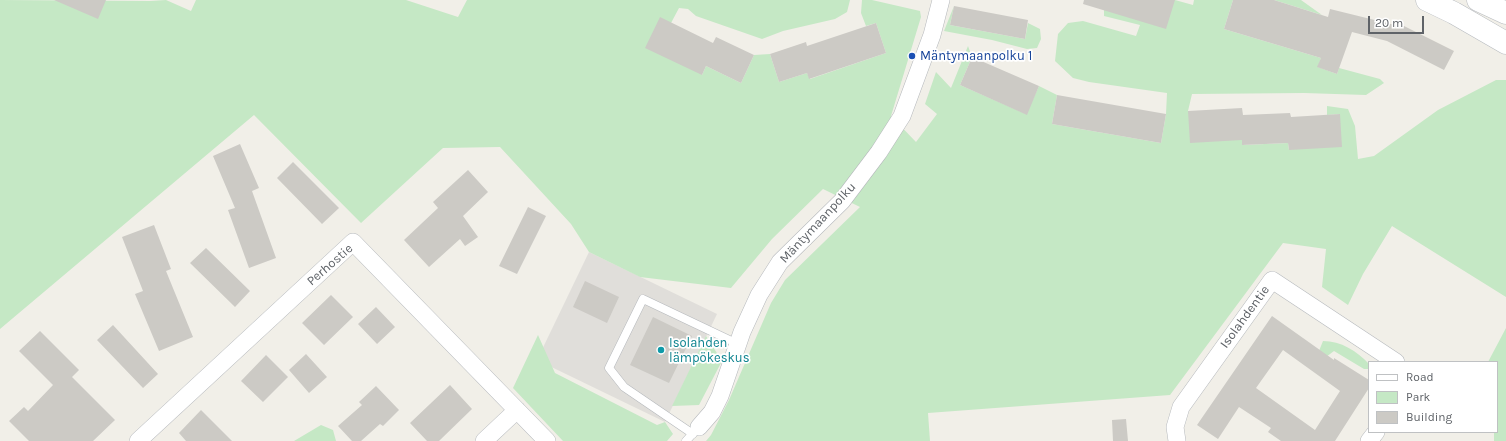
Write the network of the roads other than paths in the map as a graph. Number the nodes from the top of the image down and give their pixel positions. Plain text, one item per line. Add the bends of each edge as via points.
1 (941, 0) edge
2 (1427, 0) edge
3 (1478, 0) edge
4 (1505, 10) edge
5 (1498, 38) edge
6 (738, 344) junction
7 (1394, 361) edge
8 (517, 410) junction
9 (696, 430) junction
10 (1375, 433) edge
11 (138, 441) edge
12 (484, 441) edge
13 (547, 441) edge
14 (686, 441) edge
15 (1177, 441) edge
16 (1369, 441) edge

1 - 6 street, Mäntymaanpolku via 932,35 902,116 842,201 780,262 759,295
2 - 5 main road
3 - 4 main road
4 - 5 main road
6 - 9 street, Mäntymaanpolku via 720,396 712,412
6 - 9 lane via 643,299 609,368 624,387
7 - 15 street, Isolahdentie via 1272,280 1181,407 1175,427
8 - 11 street, Perhostie via 353,242
8 - 12 street
8 - 13 street, Perhostie
9 - 14 lane, Mäntymaanpolku
10 - 16 street

